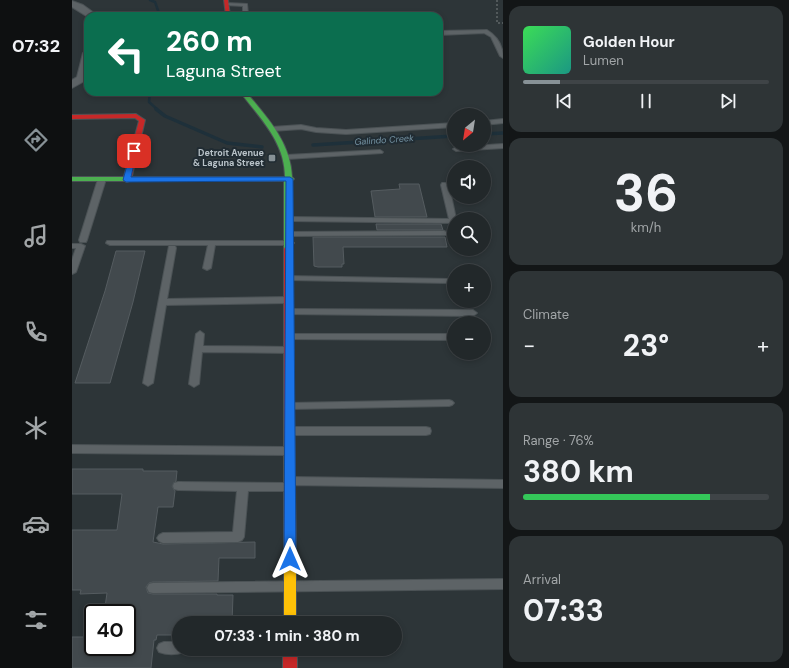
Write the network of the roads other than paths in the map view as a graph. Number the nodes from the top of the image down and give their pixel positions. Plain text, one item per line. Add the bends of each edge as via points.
1 (227, 1) edge
2 (72, 4) edge
3 (87, 12) edge
4 (228, 12) edge
5 (246, 12) edge
6 (443, 33) edge
7 (503, 56) edge
8 (84, 74) edge
9 (82, 84) edge
10 (72, 90) edge
11 (246, 96) edge
12 (72, 117) edge
13 (503, 121) edge
14 (491, 122) edge
15 (447, 125) edge
16 (272, 128) junction
17 (503, 146) edge
18 (491, 147) edge
19 (380, 152) dead end
20 (288, 157) junction
21 (102, 179) junction
22 (290, 179) junction
23 (72, 180) edge
24 (126, 180) junction
25 (445, 185) dead end
26 (290, 219) junction
27 (444, 233) dead end
28 (290, 238) junction
29 (83, 240) dead end
30 (110, 243) dead end
31 (212, 243) junction
32 (72, 246) edge
33 (172, 248) dead end
34 (207, 268) dead end
35 (72, 272) edge
36 (290, 278) junction
37 (447, 281) edge
38 (290, 300) junction
39 (162, 302) junction
40 (290, 312) junction
41 (473, 313) dead end
42 (200, 334) dead end
43 (290, 337) junction
44 (447, 337) edge
45 (198, 349) junction
46 (290, 350) junction
47 (148, 383) dead end
48 (194, 384) dead end
49 (449, 403) dead end
50 (290, 406) junction
51 (290, 431) junction
52 (426, 431) dead end
53 (72, 449) edge
54 (290, 451) junction
55 (290, 484) junction
56 (503, 484) edge
57 (178, 486) dead end
58 (242, 487) junction
59 (162, 538) dead end
60 (503, 584) edge
61 (290, 587) junction
62 (153, 588) dead end
63 (290, 616) edge
64 (164, 648) dead end
65 (172, 648) edge
66 (290, 656) edge
67 (290, 668) edge

1 - 4 street
1 - 5 lane via 245,5
2 - 3 street
6 - 7 lane via 485,31 493,36
8 - 9 street
9 - 10 street via 78,90
11 - 16 street
12 - 24 street via 136,116 142,120
13 - 14 lane
15 - 16 lane via 346,132 301,127
16 - 20 street via 280,138
17 - 18 lane
19 - 20 lane
20 - 22 street
21 - 23 street
21 - 24 street
21 - 29 lane
22 - 24 street
22 - 26 street
25 - 26 lane via 453,220
26 - 28 street
27 - 28 lane
28 - 31 lane
28 - 36 street
30 - 31 lane
31 - 34 lane
32 - 35 lane via 81,246
33 - 39 lane
36 - 37 lane
36 - 38 street
38 - 39 lane
38 - 40 street
39 - 47 lane
40 - 41 lane
40 - 43 street
42 - 45 lane
43 - 44 lane
43 - 46 street
45 - 46 lane
45 - 48 lane
46 - 50 street
49 - 50 lane
50 - 51 street
51 - 52 lane
51 - 54 street
53 - 54 lane
54 - 55 street
55 - 56 lane
55 - 58 lane
55 - 61 street
57 - 58 lane
58 - 59 lane via 238,536
60 - 61 lane
61 - 62 lane
61 - 63 street
64 - 65 lane
66 - 67 street

